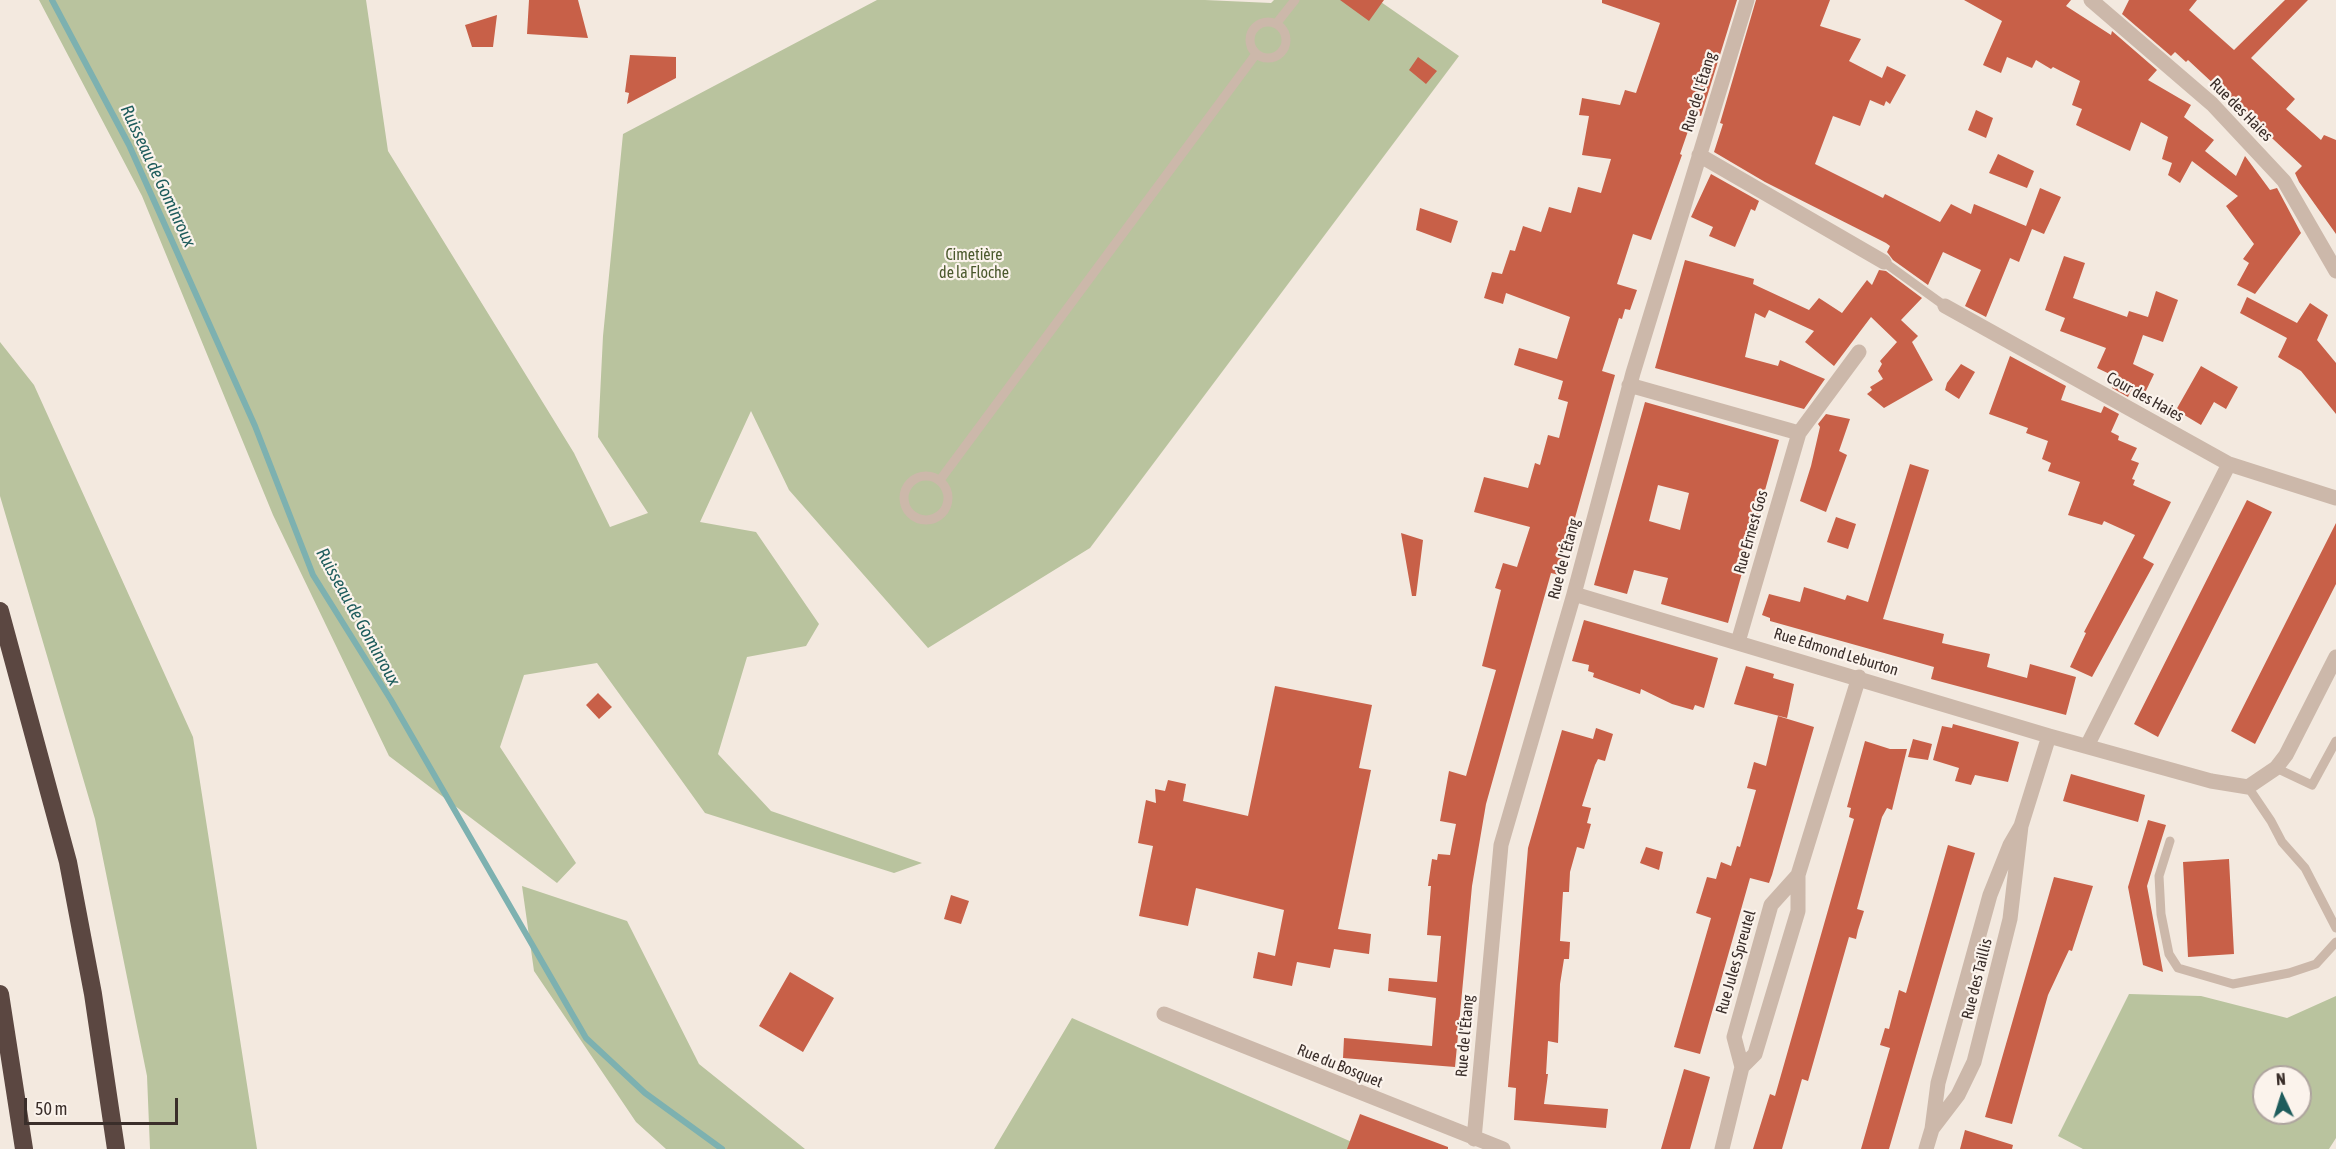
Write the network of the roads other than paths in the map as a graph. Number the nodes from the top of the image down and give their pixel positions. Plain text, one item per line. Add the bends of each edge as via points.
1 (1295, 0) edge
2 (1747, 0) edge
3 (2091, 0) edge
4 (1276, 24) junction
5 (1256, 54) junction
6 (1699, 155) junction
7 (1884, 262) joint
8 (2336, 271) edge
9 (1945, 306) joint
10 (1859, 352) dead end
11 (1629, 386) junction
12 (1799, 433) junction
13 (2229, 464) junction
14 (940, 480) junction
15 (2336, 498) edge
16 (1574, 594) junction
17 (0, 611) edge
18 (1737, 642) junction
19 (2336, 657) edge
20 (1859, 677) junction
21 (2049, 736) junction
22 (2336, 741) edge
23 (2087, 746) junction
24 (2276, 768) junction
25 (2248, 787) junction
26 (2021, 826) junction
27 (2170, 841) dead end
28 (1798, 875) junction
29 (2336, 928) edge
30 (2336, 942) edge
31 (0, 994) edge
32 (1164, 1014) dead end
33 (1742, 1067) junction
34 (1932, 1129) junction
35 (1474, 1139) junction
36 (24, 1149) edge
37 (116, 1149) edge
38 (1503, 1149) edge
39 (1722, 1149) edge
40 (1926, 1149) edge

1 - 4 lane
2 - 6 street, Rue de l'Étang
3 - 8 street, Rue des Haies via 2212,104 2284,181
4 - 5 lane via 1262,23 1251,33
4 - 5 lane via 1286,39 1282,51 1269,58
5 - 14 lane
6 - 7 street
6 - 11 street, Rue de l'Étang
7 - 9 lane
9 - 13 street, Cour des Haies
10 - 12 street, Rue Ernest Gos
11 - 12 street
11 - 16 street, Rue de l'Étang
12 - 18 street, Rue Ernest Gos
13 - 15 street, Cour des Haies
13 - 23 street
14 - 14 lane via 948,492 942,514 927,520 912,515 904,501 907,486 919,477
16 - 18 street, Rue Edmond Leburton
16 - 35 street, Rue de l'Étang via 1501,845
17 - 37 highway via 68,862
18 - 20 street, Rue Edmond Leburton
19 - 24 street
20 - 21 street, Rue Edmond Leburton
20 - 28 street, Rue Jules Spreutel
21 - 23 street, Rue Edmond Leburton
21 - 26 street, Rue des Taillis
22 - 24 lane via 2312,785
23 - 25 street, Rue Edmond Leburton via 2211,781
24 - 25 street
25 - 29 lane via 2282,842 2305,868
26 - 34 street, Rue des Taillis via 1990,895 1938,1083
26 - 34 street, Rue des Taillis via 2010,919 1974,1062 1958,1095
27 - 30 lane via 2159,876 2161,914 2169,954 2178,968 2234,984 2316,964
28 - 33 street, Rue Jules Spreutel via 1798,911 1755,1054
28 - 33 street, Rue Jules Spreutel via 1771,905 1734,1037
31 - 36 highway
32 - 35 street, Rue du Bosquet
33 - 39 street, Rue Jules Spreutel
34 - 40 street, Rue des Taillis
35 - 38 street, Rue du Bosquet

